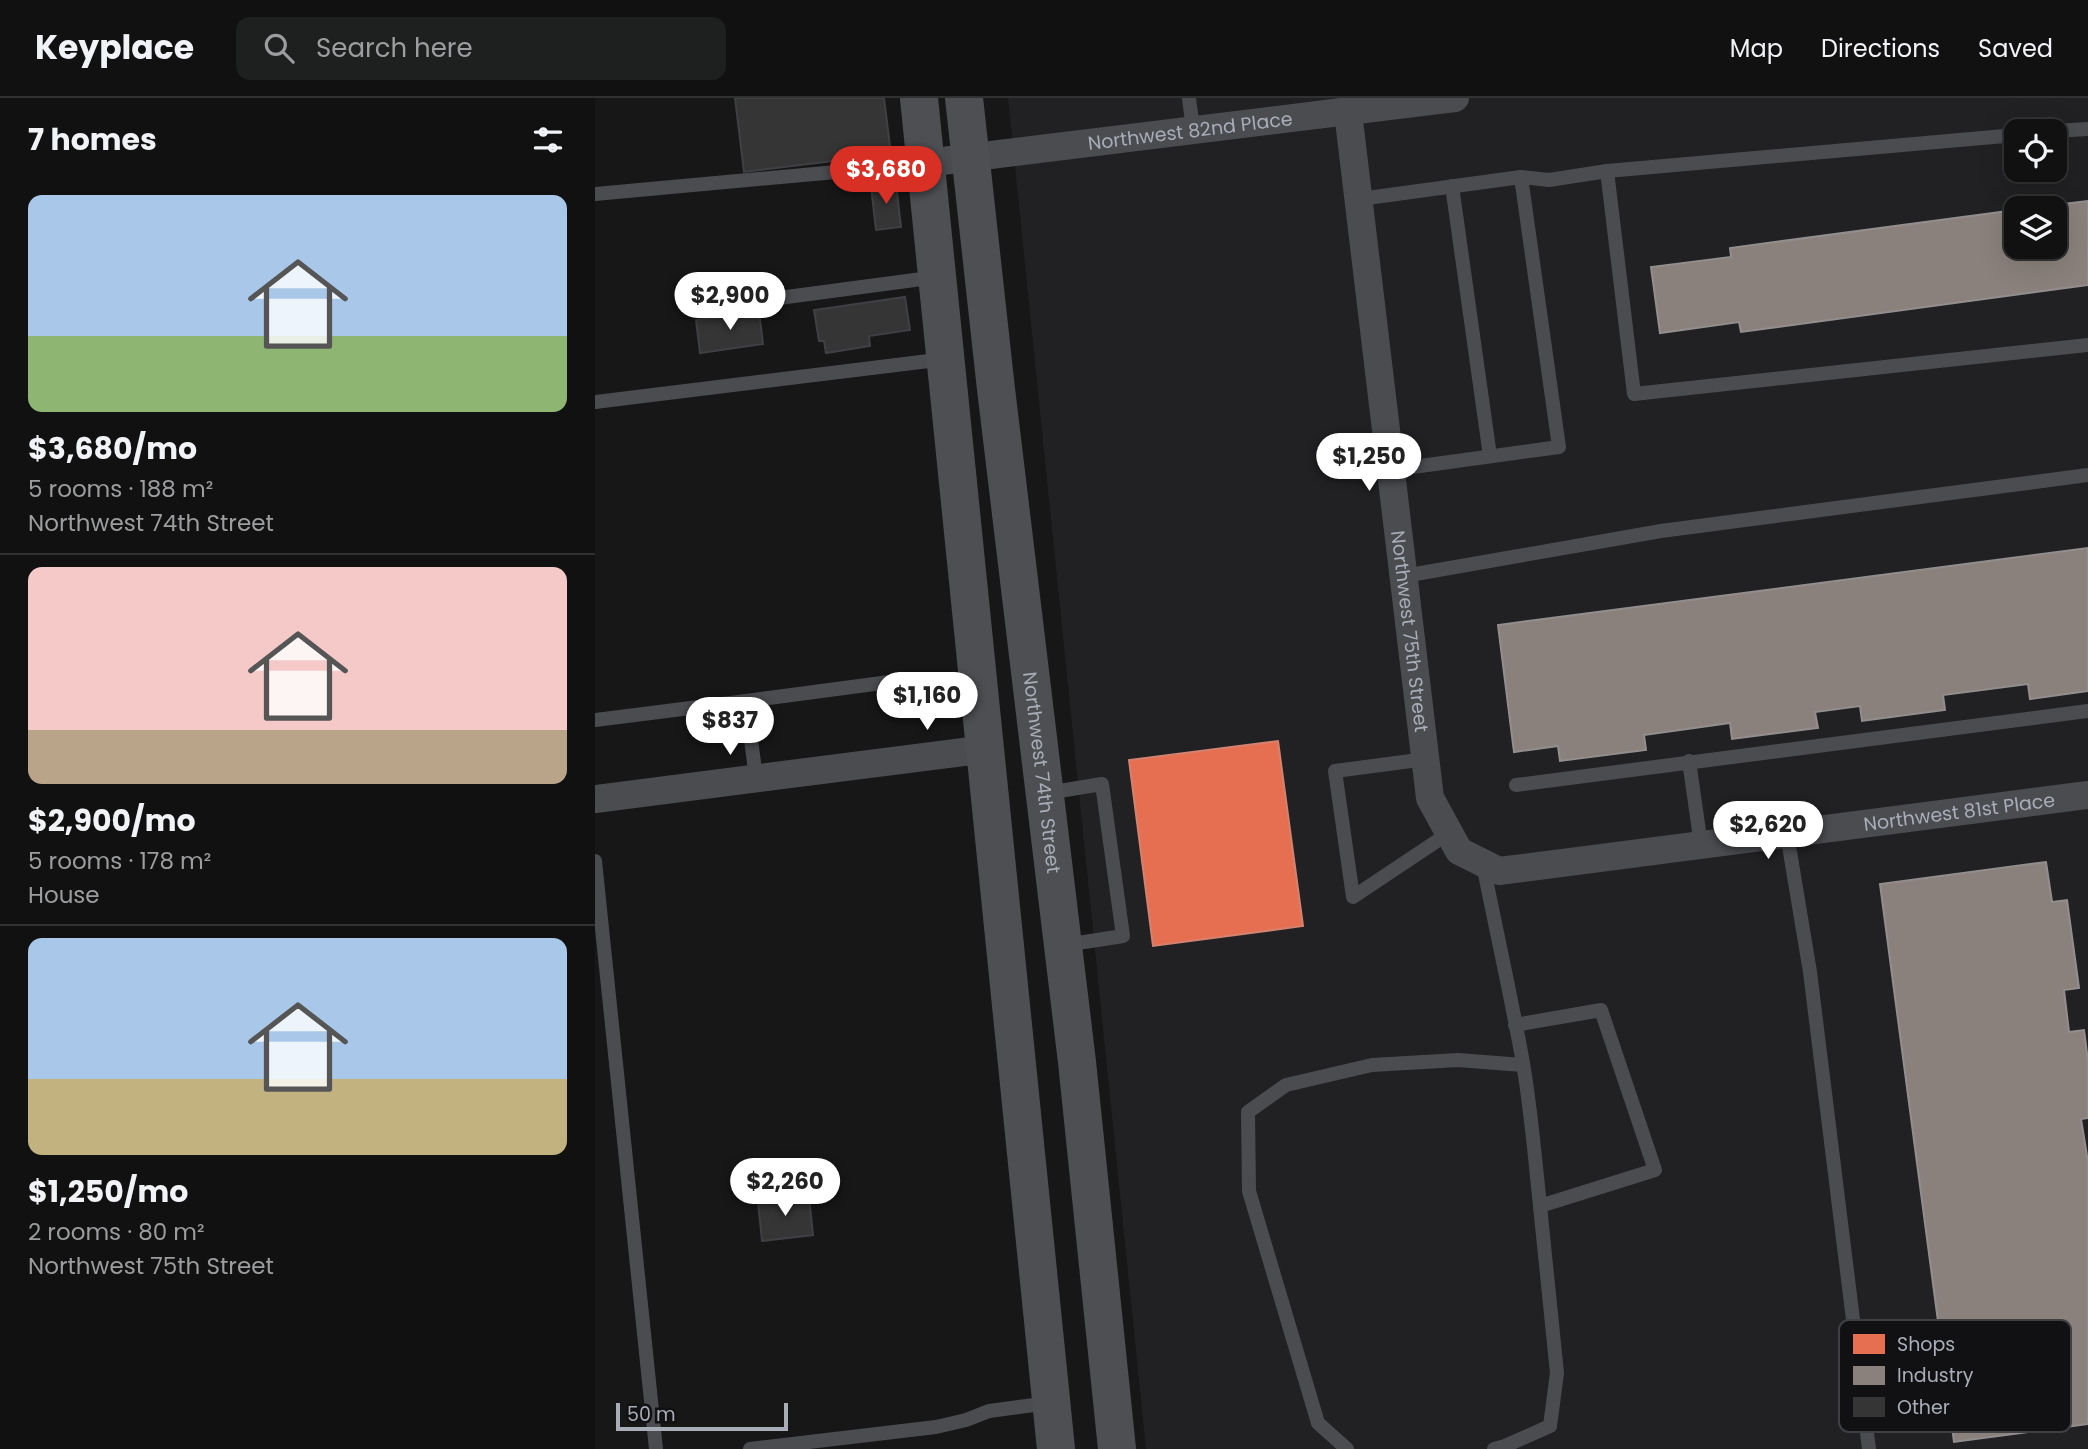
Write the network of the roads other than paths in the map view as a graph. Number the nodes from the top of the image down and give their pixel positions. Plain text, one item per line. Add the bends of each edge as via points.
1 (919, 98) edge
2 (964, 98) edge
3 (1189, 98) edge
4 (1455, 98) edge
5 (1348, 111) junction
6 (2088, 128) edge
7 (1193, 129) junction
8 (2067, 130) edge
9 (2004, 136) edge
10 (971, 159) junction
11 (926, 163) junction
12 (1607, 171) junction
13 (1521, 177) junction
14 (1452, 186) junction
15 (595, 194) edge
16 (1360, 199) junction
17 (938, 277) junction
18 (764, 300) dead end
19 (2088, 345) edge
20 (947, 359) junction
21 (595, 402) edge
22 (1490, 456) junction
23 (1391, 470) junction
24 (2088, 475) edge
25 (1404, 576) junction
26 (912, 679) dead end
27 (746, 701) junction
28 (2088, 711) edge
29 (595, 720) edge
30 (987, 749) junction
31 (1426, 759) junction
32 (1689, 761) junction
33 (756, 778) junction
34 (1516, 785) dead end
35 (1045, 793) junction
36 (2088, 795) edge
37 (595, 799) edge
38 (1787, 834) junction
39 (1701, 845) junction
40 (1464, 849) junction
41 (595, 861) edge
42 (596, 878) edge
43 (1064, 945) junction
44 (1515, 1025) junction
45 (1523, 1065) junction
46 (1541, 1206) junction
47 (1853, 1320) edge
48 (1051, 1402) junction
49 (656, 1449) edge
50 (750, 1449) edge
51 (1056, 1449) edge
52 (1117, 1449) edge
53 (1347, 1449) edge
54 (1494, 1449) edge

1 - 11 main road
2 - 10 main road, Northwest 74th Street
3 - 7 lane
4 - 5 street, Northwest 82nd Place
5 - 7 street, Northwest 82nd Place
5 - 16 street, Northwest 75th Street
6 - 8 lane
7 - 10 street, Northwest 82nd Place
9 - 12 lane
10 - 11 street, Northwest 82nd Place
10 - 35 main road, Northwest 74th Street
11 - 15 lane
11 - 17 main road
12 - 13 lane via 1549,180
12 - 19 lane via 1634,394
13 - 14 lane
13 - 22 lane via 1559,447
14 - 16 lane
14 - 22 lane
16 - 23 street, Northwest 75th Street
17 - 18 lane
17 - 20 main road
20 - 21 lane
20 - 30 main road
22 - 23 lane
23 - 25 street, Northwest 75th Street
24 - 25 lane via 1661,531
25 - 31 street, Northwest 75th Street
26 - 27 lane
27 - 29 lane
27 - 33 lane
28 - 32 lane
30 - 33 street
30 - 48 main road
31 - 40 street, Northwest 75th Street via 1430,798
31 - 40 lane via 1335,771 1353,897
32 - 34 lane
32 - 39 lane
33 - 37 street
35 - 43 main road, Northwest 74th Street
35 - 43 lane via 1102,784 1123,936
36 - 38 street, Northwest 81st Place
38 - 39 street, Northwest 81st Place
38 - 47 lane via 1810,972
39 - 40 street, Northwest 81st Place via 1499,871
40 - 44 lane
41 - 42 lane
42 - 49 lane
43 - 52 main road, Northwest 74th Street
44 - 45 lane
44 - 46 lane via 1601,1010 1655,1170
45 - 46 lane
45 - 53 lane via 1458,1060 1372,1065 1286,1085 1248,1112 1249,1191 1318,1423
46 - 54 lane via 1557,1373 1550,1426
48 - 50 lane via 989,1410 936,1427
48 - 51 main road

